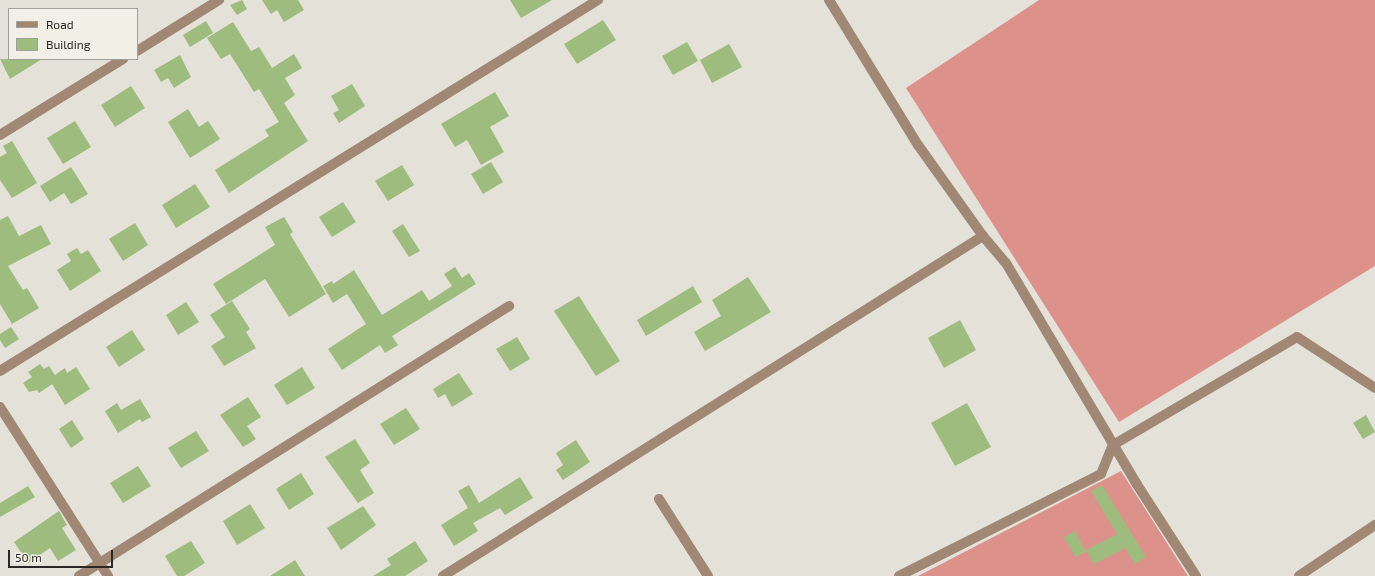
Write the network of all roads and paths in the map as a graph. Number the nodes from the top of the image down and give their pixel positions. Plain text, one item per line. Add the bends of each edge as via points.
1 (219, 0) edge
2 (598, 0) edge
3 (829, 0) edge
4 (138, 50) edge
5 (121, 60) edge
6 (0, 135) edge
7 (983, 236) junction
8 (509, 306) dead end
9 (0, 371) edge
10 (1375, 388) edge
11 (0, 407) edge
12 (1113, 445) junction
13 (659, 499) dead end
14 (1375, 525) edge
15 (100, 563) junction
16 (79, 576) edge
17 (108, 576) edge
18 (443, 576) edge
19 (708, 576) edge
20 (899, 576) edge
21 (1196, 576) edge
22 (1299, 576) edge

1 - 4 street
2 - 9 street
3 - 7 street via 918,145
5 - 6 street
7 - 12 street via 1006,262
7 - 18 street
8 - 15 street
10 - 12 street via 1297,337
11 - 15 street
12 - 20 street via 1102,474
12 - 21 street
13 - 19 street
14 - 22 street
15 - 16 street
15 - 17 street

